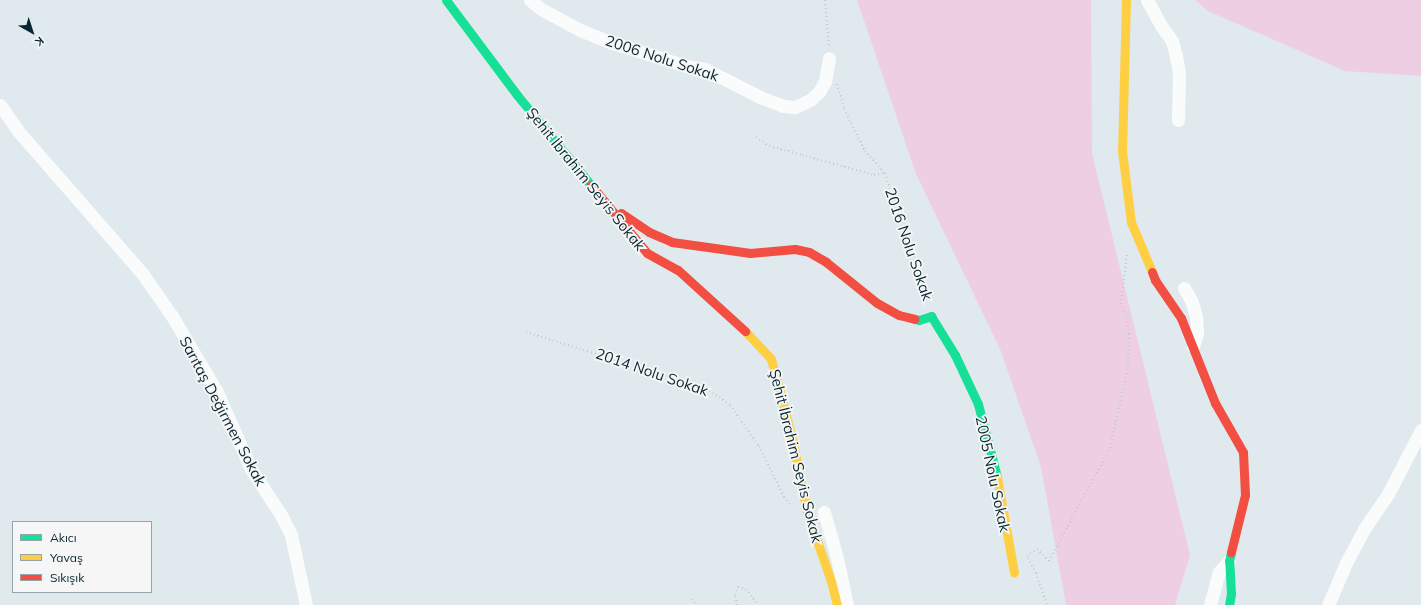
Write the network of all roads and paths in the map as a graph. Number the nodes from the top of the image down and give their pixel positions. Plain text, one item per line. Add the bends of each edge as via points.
1 (446, 0) edge
2 (530, 0) edge
3 (825, 0) edge
4 (1126, 0) edge
5 (1147, 0) edge
6 (829, 58) joint
7 (836, 80) dead end
8 (0, 105) edge
9 (1178, 120) dead end
10 (756, 137) dead end
11 (885, 173) junction
12 (605, 202) junction
13 (1128, 249) dead end
14 (1184, 288) dead end
15 (931, 316) junction
16 (526, 332) dead end
17 (1194, 346) junction
18 (1421, 430) edge
19 (792, 508) dead end
20 (824, 512) dead end
21 (1027, 556) dead end
22 (1229, 561) junction
23 (1014, 572) dead end
24 (692, 599) dead end
25 (306, 605) edge
26 (696, 605) edge
27 (737, 605) edge
28 (758, 605) edge
29 (837, 605) edge
30 (847, 605) edge
31 (1210, 605) edge
32 (1228, 605) edge
33 (1328, 605) edge

1 - 12 street, Şehit İbrahim Seyis Sokak via 517,95
2 - 6 street, 2006 Nolu Sokak via 541,9 580,30 620,46 686,66 705,69 782,106 795,107 819,92 825,81
3 - 6 path
4 - 17 street via 1122,150 1131,222 1155,280 1181,318
5 - 9 street via 1172,41 1176,56 1179,73
7 - 11 path, 2016 Nolu Sokak via 844,109 865,151
8 - 25 street, Sarıtaş Değirmen Sokak via 18,131 142,273 172,316 216,392 251,469 281,515 290,535
10 - 11 path, 2016 Nolu Sokak via 769,146 874,175
11 - 15 path, 2016 Nolu Sokak via 931,304
12 - 15 street via 649,232 672,242 750,253 795,249 809,252 888,309 919,320
12 - 29 street, Şehit İbrahim Seyis Sokak via 647,253 678,270 771,359 791,434 807,512
13 - 21 path via 1121,304 1129,334 1128,367 1110,448 1049,561 1037,549
14 - 17 street via 1192,302 1196,317 1197,332
15 - 23 street, 2005 Nolu Sokak via 955,355 978,404 994,462
16 - 19 path, 2014 Nolu Sokak via 706,388 730,405 759,446
17 - 22 street via 1214,403 1243,452 1245,495
18 - 33 street via 1388,494 1364,529
20 - 30 street
22 - 31 street via 1219,572
22 - 32 street via 1231,594
24 - 26 path
27 - 28 path via 735,595 738,587 746,589

